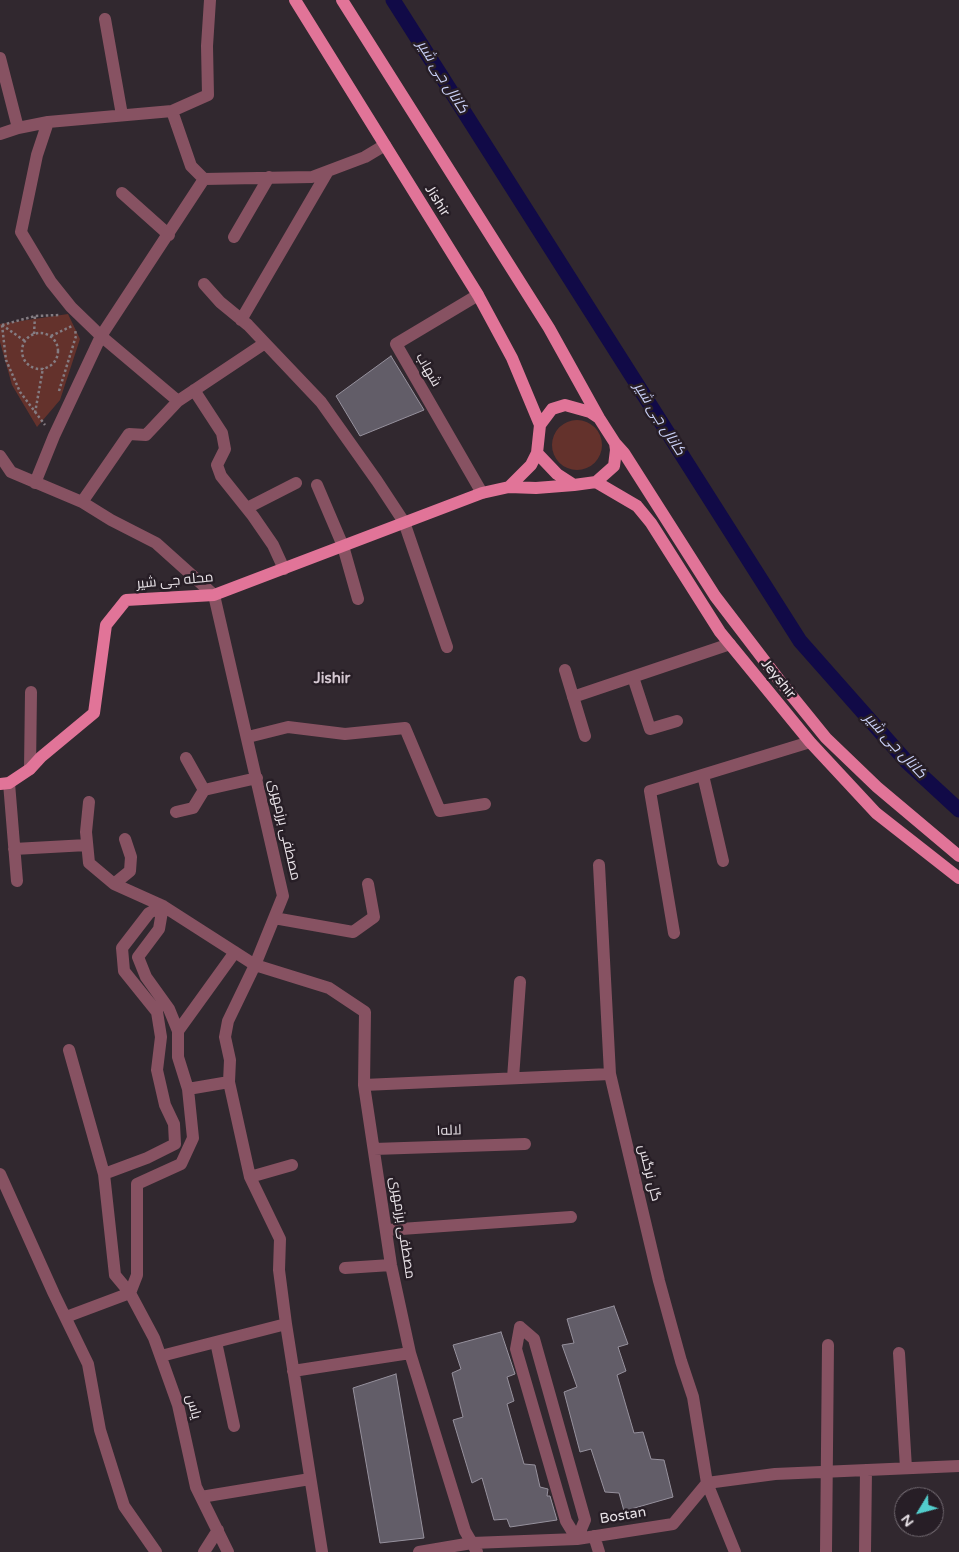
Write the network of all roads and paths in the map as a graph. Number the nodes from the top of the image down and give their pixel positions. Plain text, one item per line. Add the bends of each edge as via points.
1 (210, 0) edge
2 (295, 0) edge
3 (342, 0) edge
4 (105, 19) dead end
5 (0, 58) edge
6 (172, 111) junction
7 (122, 116) junction
8 (48, 122) junction
9 (18, 128) junction
10 (0, 134) edge
11 (385, 145) junction
12 (328, 171) junction
13 (269, 177) junction
14 (204, 179) junction
15 (122, 193) dead end
16 (169, 235) junction
17 (234, 237) dead end
18 (204, 284) dead end
19 (478, 295) junction
20 (35, 316) junction
21 (65, 316) dead end
22 (241, 320) junction
23 (70, 321) dead end
24 (2, 325) junction
25 (74, 325) junction
26 (34, 334) junction
27 (51, 336) junction
28 (101, 336) junction
29 (25, 341) junction
30 (265, 343) junction
31 (43, 368) junction
32 (194, 390) junction
33 (58, 396) dead end
34 (178, 401) junction
35 (35, 414) junction
36 (49, 418) dead end
37 (599, 418) junction
38 (540, 425) junction
39 (50, 431) junction
40 (615, 443) junction
41 (537, 453) junction
42 (0, 456) edge
43 (596, 482) junction
44 (36, 483) junction
45 (296, 483) dead end
46 (317, 485) dead end
47 (574, 485) junction
48 (509, 487) junction
49 (482, 493) junction
50 (82, 502) junction
51 (247, 508) junction
52 (404, 522) junction
53 (343, 546) junction
54 (284, 569) junction
55 (214, 595) junction
56 (358, 599) dead end
57 (730, 644) junction
58 (447, 647) dead end
59 (565, 670) dead end
60 (633, 677) junction
61 (31, 692) dead end
62 (573, 697) junction
63 (677, 721) dead end
64 (585, 736) dead end
65 (248, 737) junction
66 (810, 742) junction
67 (186, 758) dead end
68 (30, 769) junction
69 (703, 775) junction
70 (257, 778) junction
71 (4, 784) edge
72 (204, 790) junction
73 (89, 802) dead end
74 (485, 804) dead end
75 (176, 812) dead end
76 (125, 839) dead end
77 (87, 845) junction
78 (14, 849) junction
79 (959, 856) edge
80 (723, 861) dead end
81 (599, 865) dead end
82 (959, 878) edge
83 (17, 880) dead end
84 (114, 884) junction
85 (368, 884) dead end
86 (163, 906) junction
87 (274, 918) junction
88 (674, 933) dead end
89 (235, 952) junction
90 (255, 965) junction
91 (520, 982) dead end
92 (178, 1032) junction
93 (69, 1050) dead end
94 (610, 1074) junction
95 (513, 1078) junction
96 (229, 1082) junction
97 (364, 1085) junction
98 (188, 1089) junction
99 (525, 1144) dead end
100 (374, 1149) junction
101 (292, 1165) dead end
102 (0, 1174) edge
103 (104, 1174) junction
104 (250, 1177) junction
105 (571, 1217) dead end
106 (387, 1230) junction
107 (391, 1265) junction
108 (345, 1268) dead end
109 (130, 1293) junction
110 (66, 1317) junction
111 (286, 1324) junction
112 (216, 1342) junction
113 (828, 1345) dead end
114 (410, 1353) junction
115 (899, 1353) dead end
116 (161, 1356) junction
117 (293, 1370) junction
118 (234, 1426) dead end
119 (959, 1466) edge
120 (906, 1468) junction
121 (866, 1470) junction
122 (826, 1472) junction
123 (310, 1480) junction
124 (707, 1483) junction
125 (201, 1497) junction
126 (218, 1530) junction
127 (594, 1536) junction
128 (577, 1539) junction
129 (474, 1547) edge
130 (156, 1552) edge
131 (204, 1552) edge
132 (228, 1552) edge
133 (322, 1552) edge
134 (419, 1552) edge
135 (600, 1552) edge
136 (735, 1552) edge
137 (826, 1552) edge
138 (866, 1552) edge

1 - 6 street via 208,95
2 - 11 main road, Jishir
3 - 37 main road, Jishir via 549,328
4 - 7 street
5 - 9 street
6 - 7 street
6 - 14 street via 191,166
7 - 8 street
8 - 9 street
8 - 28 street via 37,155 21,232 51,282 71,308
9 - 10 street
11 - 12 street via 365,157
11 - 19 main road, Jishir
12 - 13 street via 312,176
12 - 22 street
13 - 14 street
13 - 17 street
14 - 16 street
15 - 16 street
16 - 28 street
18 - 22 street
19 - 38 main road, Jishir via 512,358
19 - 49 street, شهاب via 396,344
20 - 21 path
20 - 24 path
20 - 26 path
22 - 30 street
23 - 25 path
24 - 29 path
24 - 35 path via 6,360 20,392
25 - 27 path
25 - 33 path via 76,336
26 - 27 path
26 - 29 path
27 - 31 path via 57,346 56,358
28 - 34 street
28 - 39 street
29 - 31 path via 22,352 27,362
30 - 32 street
30 - 52 street via 321,402
31 - 35 path
32 - 34 street
32 - 51 street via 222,433 224,449 217,465 221,476
34 - 50 street via 146,435 129,434
35 - 39 path
36 - 39 path
37 - 38 main road via 565,405 552,409
37 - 40 main road
38 - 41 main road
39 - 44 street
40 - 43 main road via 614,466
40 - 79 main road, Jeyshir via 715,596 782,686 826,738 877,787
41 - 47 main road via 557,474
41 - 48 main road via 531,465
42 - 44 street via 11,472
43 - 47 main road
43 - 57 main road, Jeyshir via 637,506
44 - 50 street
45 - 51 street
46 - 53 street
47 - 48 main road, محله جی شیر
48 - 49 main road, محله جی شیر
49 - 52 main road, محله جی شیر
50 - 55 street via 156,543
51 - 54 street via 273,545
52 - 53 main road, محله جی شیر
52 - 58 street
53 - 54 main road, محله جی شیر
53 - 56 street
54 - 55 main road, محله جی شیر
55 - 65 street, مصطفی برزمهری
55 - 68 main road, محله جی شیر via 126,600 106,625 94,713
57 - 60 street
57 - 66 main road, Jeyshir
59 - 62 street
60 - 62 street
60 - 63 street via 650,729
61 - 68 street
62 - 64 street
65 - 70 street, مصطفی برزمهری
65 - 74 street via 288,727 345,734 405,728 440,811
66 - 69 street
66 - 82 main road, Jeyshir via 876,813
67 - 72 street
68 - 71 main road, محله جی شیر
69 - 80 street
69 - 88 street via 650,792
70 - 72 street
70 - 87 street, مصطفی برزمهری via 284,896
71 - 78 street
72 - 75 street via 193,808
73 - 77 street
76 - 84 street via 132,858 130,871
77 - 78 street
77 - 84 street via 89,863
78 - 83 street
81 - 94 street, گل نرگس
84 - 86 street
85 - 87 street via 374,917 353,932
86 - 89 street
86 - 92 street via 159,929 138,957 146,978 169,1009
86 - 103 street via 149,913 122,948 124,971 157,1012 161,1037 156,1070 165,1105 174,1124 175,1144
87 - 90 street, مصطفی برزمهری
89 - 90 street
89 - 92 street
90 - 96 street via 228,1021 224,1037 230,1060
90 - 97 street, مصطفی برزمهری via 329,988 365,1012
91 - 95 street
92 - 98 street via 178,1057
93 - 103 street, یاس
94 - 95 street
94 - 124 street, گل نرگس via 659,1281 693,1396
95 - 97 street
96 - 98 street
96 - 104 street
97 - 100 street, مصطفی برزمهری
98 - 109 street via 193,1138 181,1164 137,1184 137,1275
99 - 100 street, لاله۱
100 - 106 street, مصطفی برزمهری
101 - 104 street
102 - 110 street
103 - 109 street, یاس via 115,1275
104 - 111 street via 280,1240 279,1270
105 - 106 street
106 - 107 street, مصطفی برزمهری
107 - 108 street
107 - 114 street, مصطفی برزمهری
109 - 110 street
109 - 116 street, یاس
110 - 130 street via 88,1364 100,1430 124,1506
111 - 112 street
111 - 117 street
112 - 116 street
112 - 118 street
113 - 122 street
114 - 117 street
114 - 129 street via 465,1531
115 - 120 street
116 - 125 street, یاس via 178,1405
117 - 123 street
119 - 120 street
120 - 121 street
121 - 122 street
121 - 138 street
122 - 124 street via 775,1474
122 - 137 street
123 - 125 street
123 - 133 street
124 - 127 street, Bostan via 674,1524
124 - 136 street, گل نرگس
125 - 126 street, یاس
126 - 131 street
126 - 132 street, یاس
127 - 128 street, Bostan
127 - 135 street
128 - 128 street via 585,1520 534,1339 520,1327 516,1349 566,1520
128 - 129 street, Bostan
129 - 134 street, Bostan

